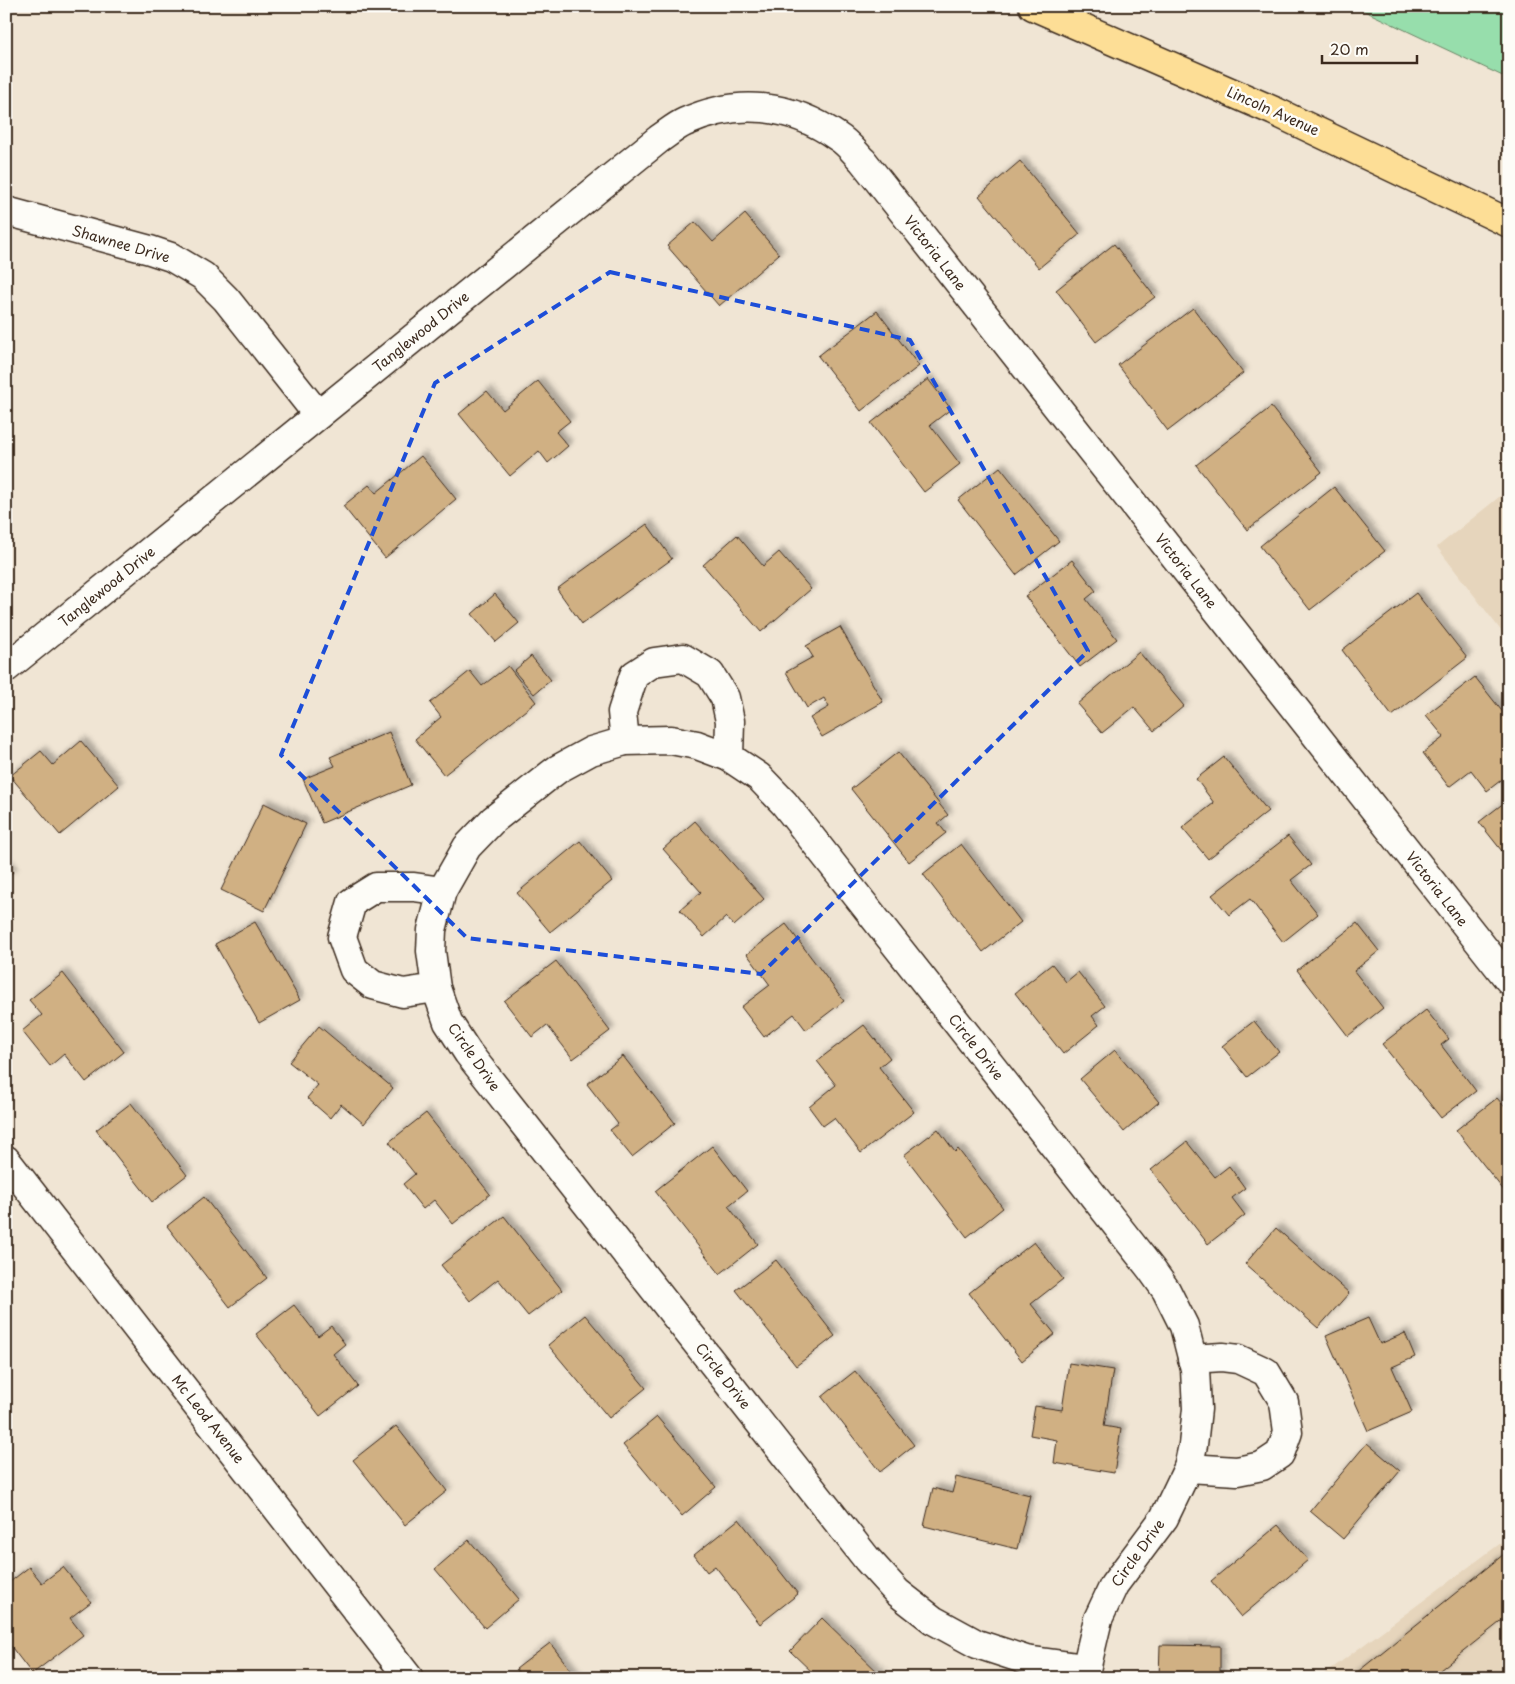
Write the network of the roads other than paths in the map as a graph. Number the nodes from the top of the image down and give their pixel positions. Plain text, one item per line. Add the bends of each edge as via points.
1 (1033, 6) edge
2 (863, 162) joint
3 (6, 212) edge
4 (1509, 223) edge
5 (318, 415) junction
6 (6, 668) edge
7 (625, 741) junction
8 (729, 758) junction
9 (442, 890) junction
10 (1509, 980) edge
11 (436, 988) junction
12 (6, 1160) edge
13 (1192, 1359) junction
14 (1188, 1468) junction
15 (1084, 1673) edge
16 (410, 1678) edge

1 - 4 main road, Lincoln Avenue via 1274,111
2 - 5 street, Tanglewood Drive via 840,138 811,120 778,109 745,107 716,111 684,123 659,139
2 - 10 street, Victoria Lane
3 - 5 street, Shawnee Drive via 171,257 203,276
5 - 6 street, Tanglewood Drive
7 - 8 street, Circle Drive via 671,740 697,745
7 - 8 street via 622,712 634,675 654,662 683,658 710,674 725,698 730,721
7 - 9 street, Circle Drive via 591,751 558,768 493,820 467,847
8 - 13 street, Circle Drive via 759,777 784,803 1151,1269 1184,1326
9 - 11 street, Circle Drive via 432,930
9 - 11 street via 376,887 352,902 342,937 354,970 373,985 403,993
11 - 15 street, Circle Drive via 448,1022 468,1053 860,1551 897,1592 933,1620 977,1644 1026,1660
12 - 16 street, Mc Leod Avenue
13 - 14 street, Circle Drive via 1197,1409
13 - 14 street via 1238,1359 1266,1372 1284,1402 1288,1432 1280,1454 1262,1466 1237,1471
14 - 15 street, Circle Drive via 1164,1518 1114,1584 1098,1619

